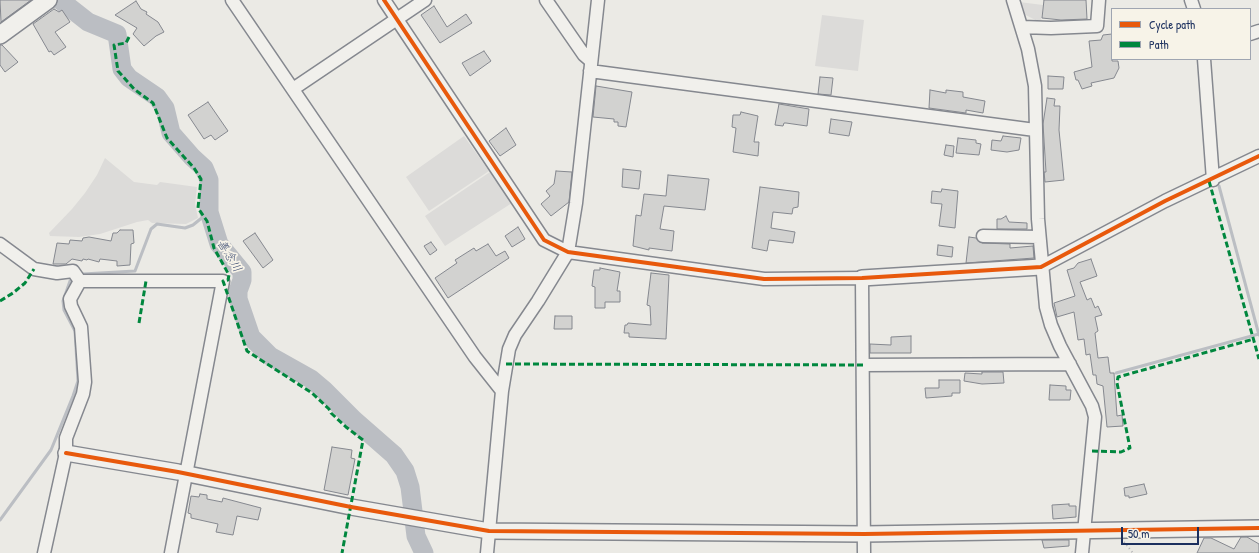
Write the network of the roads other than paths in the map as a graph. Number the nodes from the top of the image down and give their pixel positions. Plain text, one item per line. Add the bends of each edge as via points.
1 (232, 0) edge
2 (384, 0) edge
3 (425, 0) edge
4 (546, 0) edge
5 (598, 0) edge
6 (1013, 0) edge
7 (1099, 0) edge
8 (43, 2) edge
9 (397, 19) junction
10 (1022, 27) junction
11 (0, 35) edge
12 (1204, 60) edge
13 (590, 66) junction
14 (293, 89) junction
15 (1036, 130) junction
16 (1259, 156) edge
17 (1213, 180) junction
18 (983, 236) dead end
19 (1039, 237) junction
20 (0, 244) edge
21 (568, 252) junction
22 (1041, 267) junction
23 (862, 278) junction
24 (80, 281) junction
25 (1070, 364) junction
26 (863, 366) junction
27 (502, 391) junction
28 (66, 453) junction
29 (186, 474) junction
30 (1259, 528) edge
31 (489, 532) junction
32 (1083, 532) junction
33 (864, 534) junction
34 (44, 553) edge
35 (171, 553) edge
36 (486, 553) edge
37 (864, 553) edge
38 (1082, 553) edge

1 - 14 street
2 - 9 street
3 - 9 street
4 - 13 street
5 - 13 street
6 - 10 street
7 - 10 street via 1097,26
8 - 11 main road
9 - 14 street
9 - 21 street via 544,240
10 - 15 street via 1034,79
12 - 17 street
13 - 15 street
13 - 21 street via 576,203
14 - 27 street via 475,357
15 - 19 street
16 - 17 street
17 - 22 street via 1165,201
18 - 19 street
19 - 22 street
20 - 24 street via 34,269 73,271
21 - 23 street via 764,279
21 - 27 street via 515,334 509,349
22 - 23 street
22 - 25 street via 1051,325
23 - 26 street
24 - 28 street via 70,300 81,327 85,382 66,438
24 - 29 street via 223,281
25 - 26 street
25 - 32 street via 1095,417
26 - 33 street
27 - 31 street
28 - 29 street
28 - 34 street
29 - 31 street
29 - 35 street
30 - 32 street
31 - 33 street
31 - 36 street
32 - 33 street
32 - 38 street
33 - 37 street

